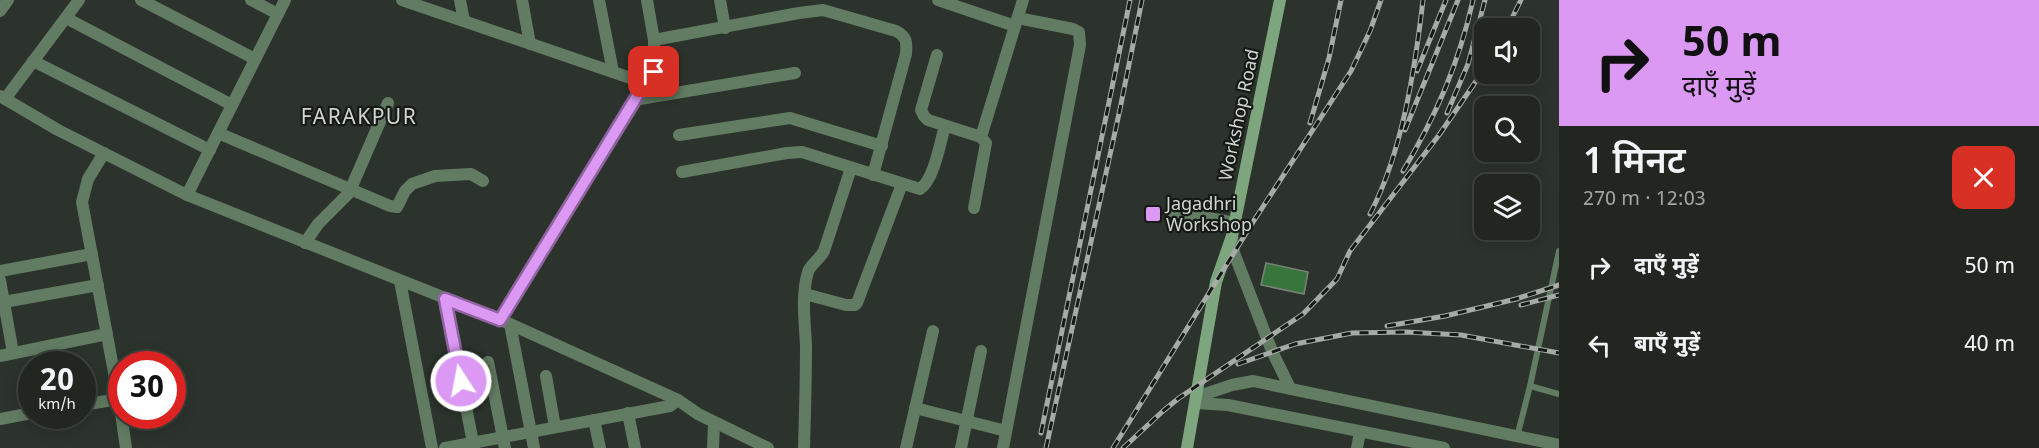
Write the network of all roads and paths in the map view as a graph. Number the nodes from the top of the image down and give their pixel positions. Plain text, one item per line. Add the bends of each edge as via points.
1 (8, 0) edge
2 (80, 0) edge
3 (141, 0) edge
4 (251, 0) edge
5 (285, 0) edge
6 (460, 0) edge
7 (522, 0) edge
8 (599, 0) edge
9 (647, 0) edge
10 (720, 0) edge
11 (938, 0) edge
12 (1023, 0) edge
13 (1280, 0) edge
14 (409, 1) edge
15 (0, 11) edge
16 (278, 14) junction
17 (66, 18) junction
18 (464, 21) junction
19 (1016, 22) junction
20 (725, 28) junction
21 (654, 40) junction
22 (530, 44) junction
23 (937, 55) dead end
24 (255, 59) junction
25 (33, 61) junction
26 (613, 72) junction
27 (795, 73) dead end
28 (645, 83) junction
29 (2, 100) edge
30 (634, 100) junction
31 (388, 103) dead end
32 (232, 105) junction
33 (945, 126) junction
34 (218, 133) junction
35 (679, 135) dead end
36 (981, 137) junction
37 (882, 146) junction
38 (210, 150) junction
39 (104, 153) junction
40 (851, 168) junction
41 (682, 172) dead end
42 (873, 175) junction
43 (483, 181) dead end
44 (902, 184) junction
45 (351, 188) junction
46 (187, 195) junction
47 (974, 208) dead end
48 (1172, 211) dead end
49 (1235, 223) junction
50 (1232, 236) junction
51 (305, 243) junction
52 (1559, 251) edge
53 (92, 254) junction
54 (0, 271) edge
55 (0, 279) edge
56 (400, 281) junction
57 (98, 285) junction
58 (805, 294) junction
59 (445, 299) junction
60 (4, 302) junction
61 (4, 322) edge
62 (505, 322) junction
63 (933, 331) dead end
64 (107, 334) junction
65 (110, 351) edge
66 (981, 351) dead end
67 (13, 353) junction
68 (0, 356) edge
69 (488, 362) dead end
70 (546, 376) dead end
71 (1530, 386) junction
72 (1290, 388) junction
73 (1559, 394) edge
74 (678, 400) junction
75 (1196, 400) junction
76 (915, 408) junction
77 (628, 413) junction
78 (18, 416) edge
79 (0, 419) edge
80 (594, 420) junction
81 (966, 422) junction
82 (714, 423) junction
83 (555, 427) junction
84 (123, 429) edge
85 (1006, 431) junction
86 (531, 432) junction
87 (1360, 432) junction
88 (504, 443) edge
89 (1516, 443) edge
90 (473, 445) edge
91 (1559, 445) edge
92 (126, 448) edge
93 (432, 448) edge
94 (445, 448) edge
95 (534, 448) edge
96 (600, 448) edge
97 (635, 448) edge
98 (713, 448) edge
99 (768, 448) edge
100 (804, 448) edge
101 (906, 448) edge
102 (961, 448) edge
103 (1003, 448) edge
104 (1187, 448) edge
105 (1357, 448) edge
106 (1444, 448) edge

1 - 15 street
2 - 17 street
3 - 24 street
4 - 16 street
5 - 16 street
6 - 18 street
7 - 22 street
8 - 26 street
9 - 21 street
10 - 20 street
11 - 19 street
12 - 19 street
13 - 49 main road, Workshop Road
14 - 18 street
16 - 24 street
17 - 25 street
17 - 32 street
18 - 22 street
19 - 36 street
19 - 85 street via 1073,29 1081,37
20 - 21 street
20 - 37 street via 823,10 903,35 907,41 906,54
21 - 28 street via 654,72
22 - 26 street
23 - 33 street via 921,110 928,120
24 - 32 street
25 - 29 street
25 - 38 street
26 - 28 street
27 - 30 street
28 - 30 street
29 - 39 street
30 - 62 street
31 - 45 street
32 - 34 street
33 - 36 street
33 - 44 street via 926,185 920,189
34 - 38 street
34 - 45 street
35 - 37 street via 790,118
36 - 47 street via 986,149
37 - 42 street
38 - 46 street
39 - 46 street
39 - 53 street via 87,179 82,202
40 - 41 street via 814,155 787,153
40 - 42 street
40 - 58 street via 824,251 807,273
42 - 44 street
43 - 45 street via 471,174 435,176 412,184 396,207
44 - 58 street via 857,303 846,305
45 - 51 street
46 - 51 street
48 - 49 street
49 - 50 main road, Workshop Road
50 - 72 street via 1234,253
50 - 75 main road, Workshop Road via 1216,282
51 - 56 street
52 - 71 lane
53 - 54 street
53 - 57 street
55 - 60 street
56 - 59 street
56 - 93 street
57 - 60 street
57 - 64 street
58 - 100 street
59 - 62 street
59 - 90 street
60 - 61 street
61 - 67 street
62 - 74 street
62 - 86 street
63 - 76 street
64 - 65 street
64 - 67 street
66 - 81 street
67 - 68 street
69 - 88 street
70 - 83 street
71 - 73 lane
71 - 89 lane
72 - 75 street via 1253,381
72 - 89 street
74 - 77 street via 670,406
74 - 82 street
75 - 87 street
75 - 104 main road, Workshop Road
76 - 81 street
76 - 101 street
77 - 80 street
77 - 97 street
78 - 79 street
80 - 83 street
80 - 96 street
81 - 85 street
81 - 102 street
82 - 98 street
82 - 99 street
83 - 86 street
84 - 92 street
85 - 103 street
86 - 88 street
86 - 95 street
87 - 105 street
87 - 106 street
88 - 90 street
89 - 91 street
90 - 94 street

